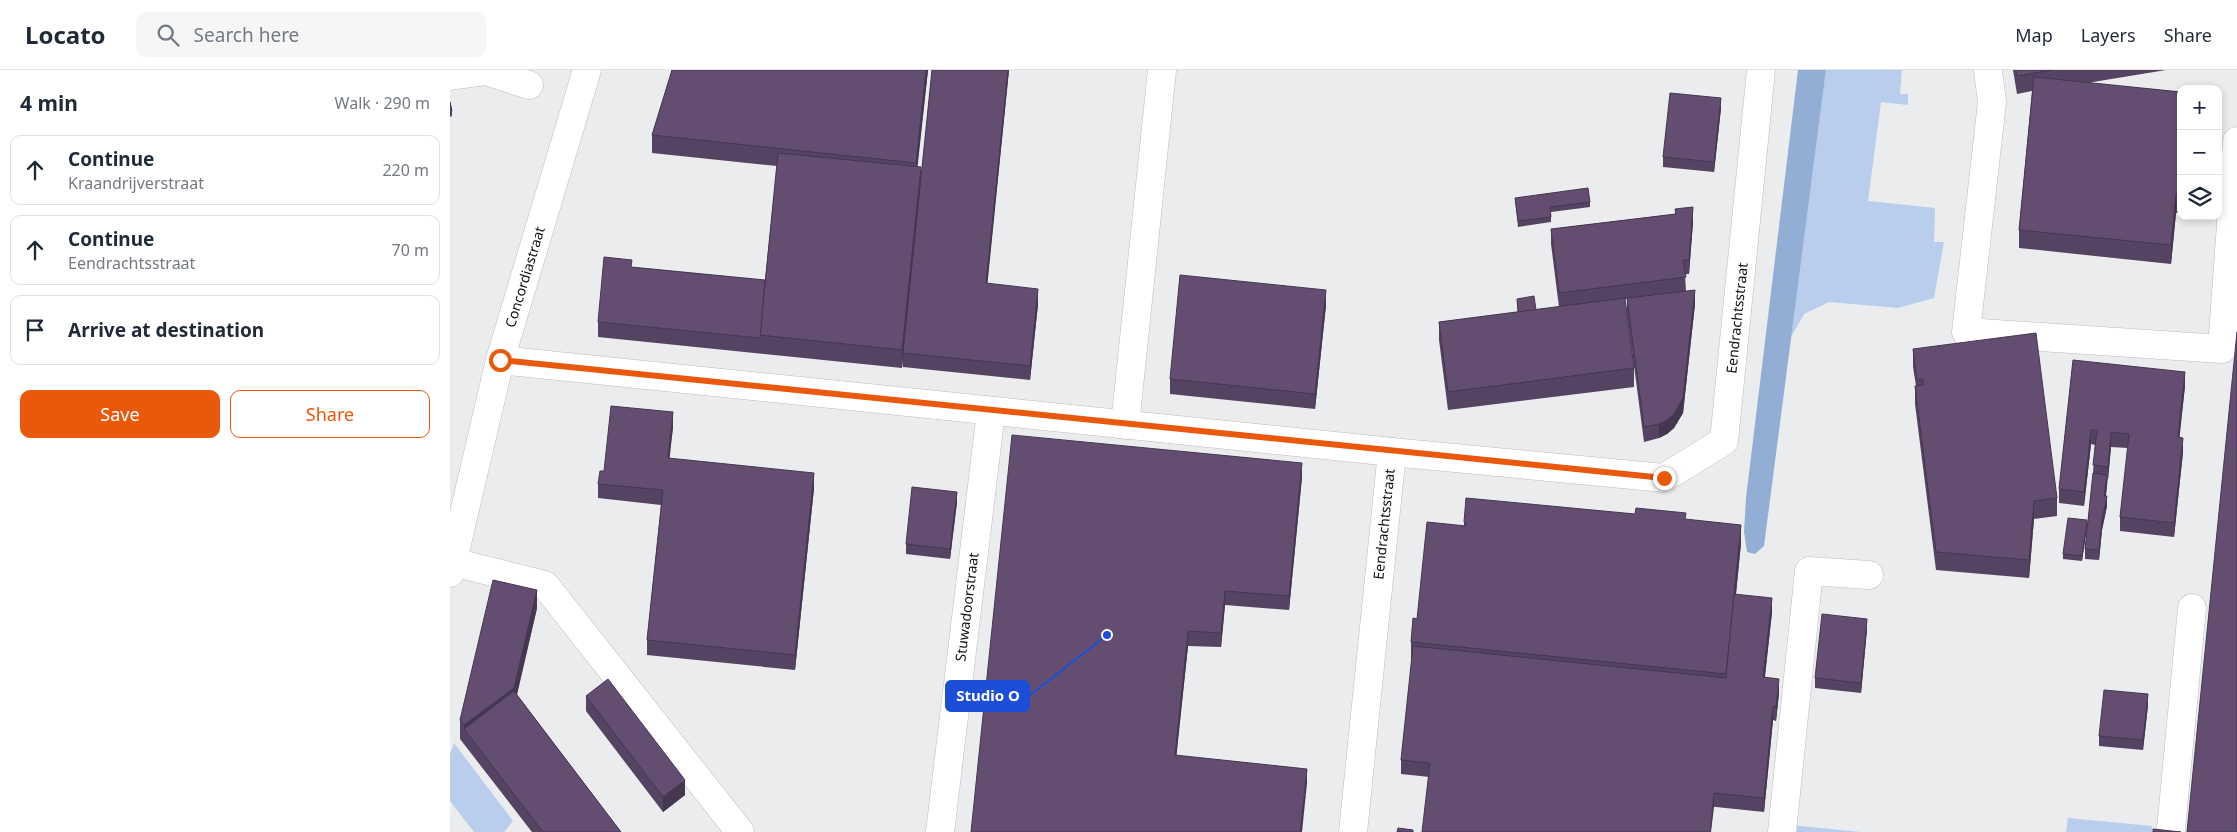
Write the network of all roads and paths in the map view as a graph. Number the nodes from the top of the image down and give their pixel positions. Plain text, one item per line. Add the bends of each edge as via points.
1 (587, 70) edge
2 (1162, 70) edge
3 (1761, 70) edge
4 (1988, 70) edge
5 (450, 76) edge
6 (529, 85) dead end
7 (2237, 141) edge
8 (500, 360) junction
9 (991, 412) junction
10 (1125, 425) junction
11 (1392, 452) junction
12 (451, 568) edge
13 (1870, 575) dead end
14 (2192, 608) dead end
15 (2171, 829) edge
16 (740, 832) edge
17 (940, 832) edge
18 (1352, 832) edge
19 (1782, 832) edge

1 - 8 street, Concordiastraat
2 - 10 street
3 - 11 street, Eendrachtsstraat via 1724,442 1664,478
4 - 7 street via 1992,102 1966,332 2222,349
5 - 6 street via 486,71
8 - 9 street
8 - 12 street, Concordiastraat
9 - 10 street
9 - 17 street, Stuwadoorstraat
10 - 11 street
11 - 18 street, Eendrachtsstraat
12 - 16 street via 546,585
13 - 19 street via 1809,571
14 - 15 street

